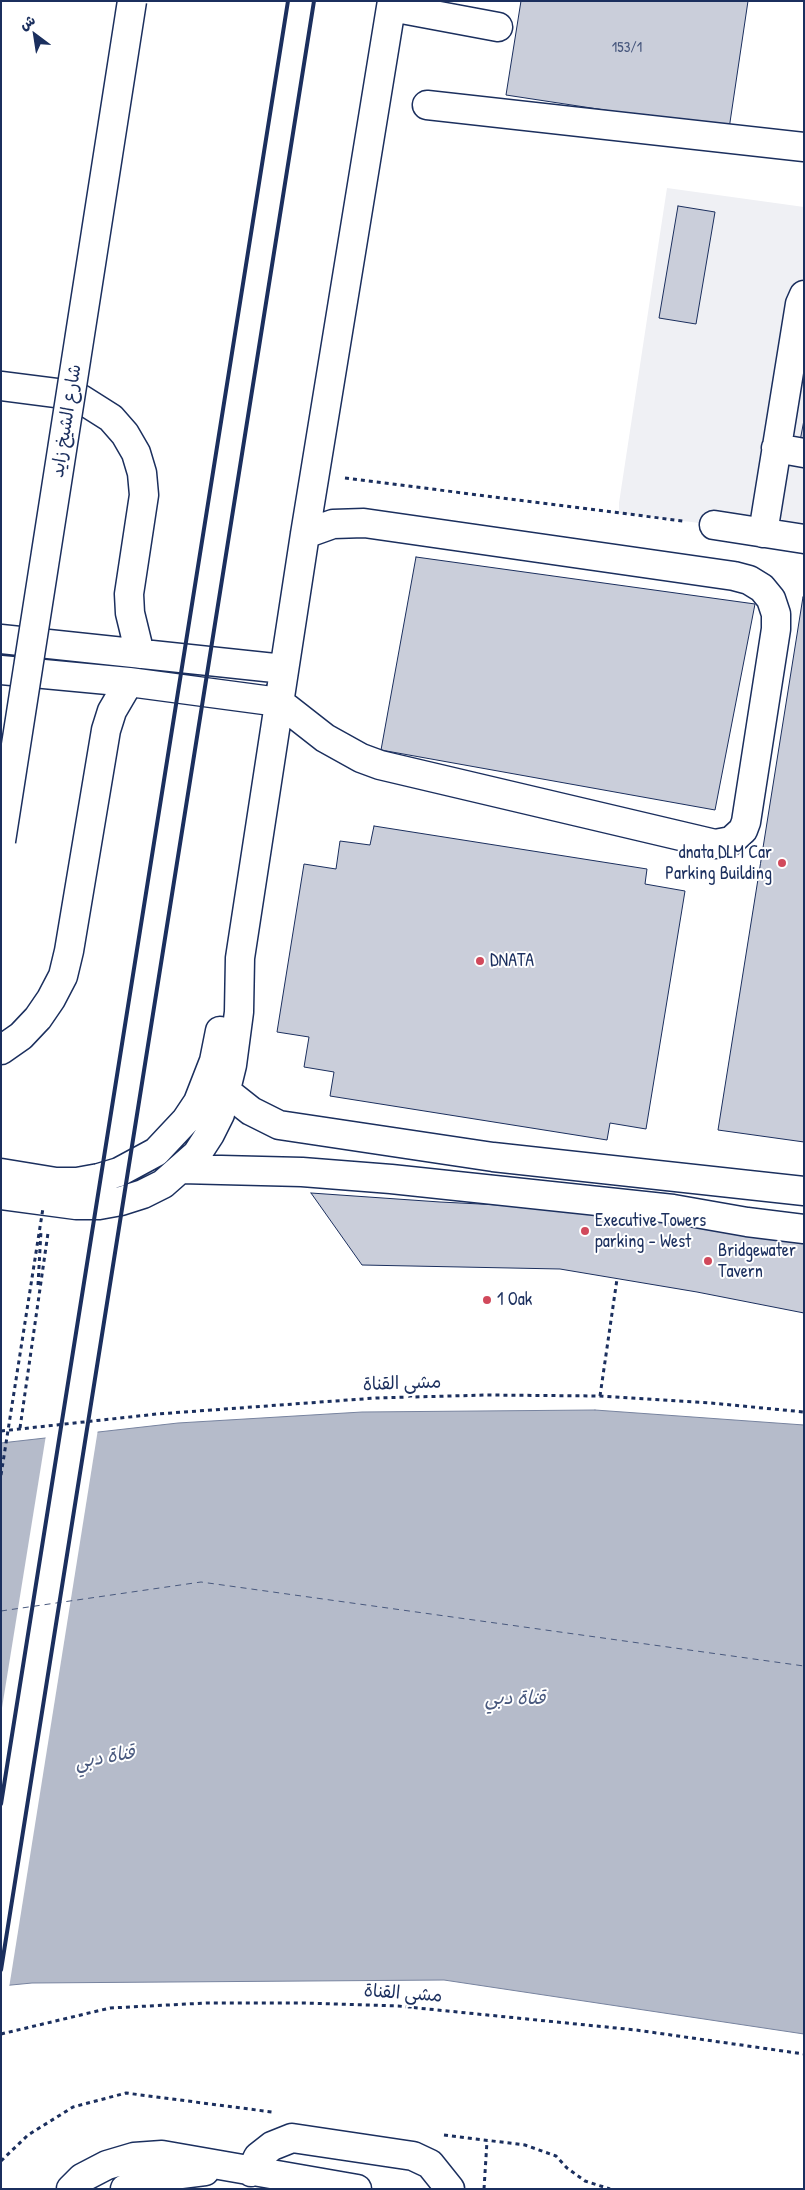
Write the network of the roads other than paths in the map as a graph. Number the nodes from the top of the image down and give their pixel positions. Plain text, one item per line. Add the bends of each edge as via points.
1 (132, 1) edge
2 (391, 4) edge
3 (468, 11) edge
4 (498, 28) dead end
5 (426, 105) dead end
6 (804, 147) edge
7 (804, 295) edge
8 (1, 386) edge
9 (776, 448) junction
10 (804, 453) edge
11 (714, 525) road end
12 (762, 533) junction
13 (305, 534) junction
14 (804, 539) edge
15 (1, 639) edge
16 (140, 654) junction
17 (284, 669) junction
18 (1, 670) edge
19 (129, 682) junction
20 (279, 702) junction
21 (1, 841) edge
22 (240, 958) junction
23 (1, 1050) edge
24 (227, 1092) junction
25 (585, 1167) junction
26 (182, 1170) junction
27 (1, 1174) edge
28 (804, 1190) edge
29 (1, 1195) edge
30 (581, 1200) junction
31 (804, 1229) edge
32 (241, 2176) edge
33 (71, 2189) edge
34 (124, 2189) edge
35 (357, 2189) edge
36 (450, 2189) edge

1 - 21 main road, شارع الشيخ زايد, bridge
2 - 3 main road
2 - 13 main road
3 - 4 main road
5 - 6 main road
7 - 9 main road
8 - 16 main road via 64,394 80,400 111,418 136,453 144,495 130,613
9 - 10 main road
9 - 12 main road
11 - 12 main road
12 - 14 main road
13 - 17 main road
13 - 20 main road via 333,524 364,523 734,576 762,588 771,599 776,629 746,822 738,836 723,844 715,844 380,765 325,738
15 - 16 main road
16 - 17 main road
17 - 20 main road
18 - 19 main road
19 - 20 main road
19 - 23 main road via 112,711 106,730 63,976 38,1018
20 - 22 main road
22 - 24 main road via 239,1012
22 - 27 main road via 223,1012 207,1082 186,1120 156,1152 119,1172 84,1181 56,1182
24 - 25 main road via 251,1111 279,1125 493,1157
24 - 26 main road via 210,1134 198,1154
25 - 28 main road
25 - 30 main road
26 - 29 main road via 143,1194 99,1205 48,1205
26 - 30 main road via 204,1168 339,1174
30 - 31 main road via 673,1209
32 - 33 main road via 162,2155 134,2157 107,2165 82,2178
32 - 34 main road via 158,2177
32 - 35 main road
32 - 36 main road via 272,2146 292,2138 414,2156 430,2164

